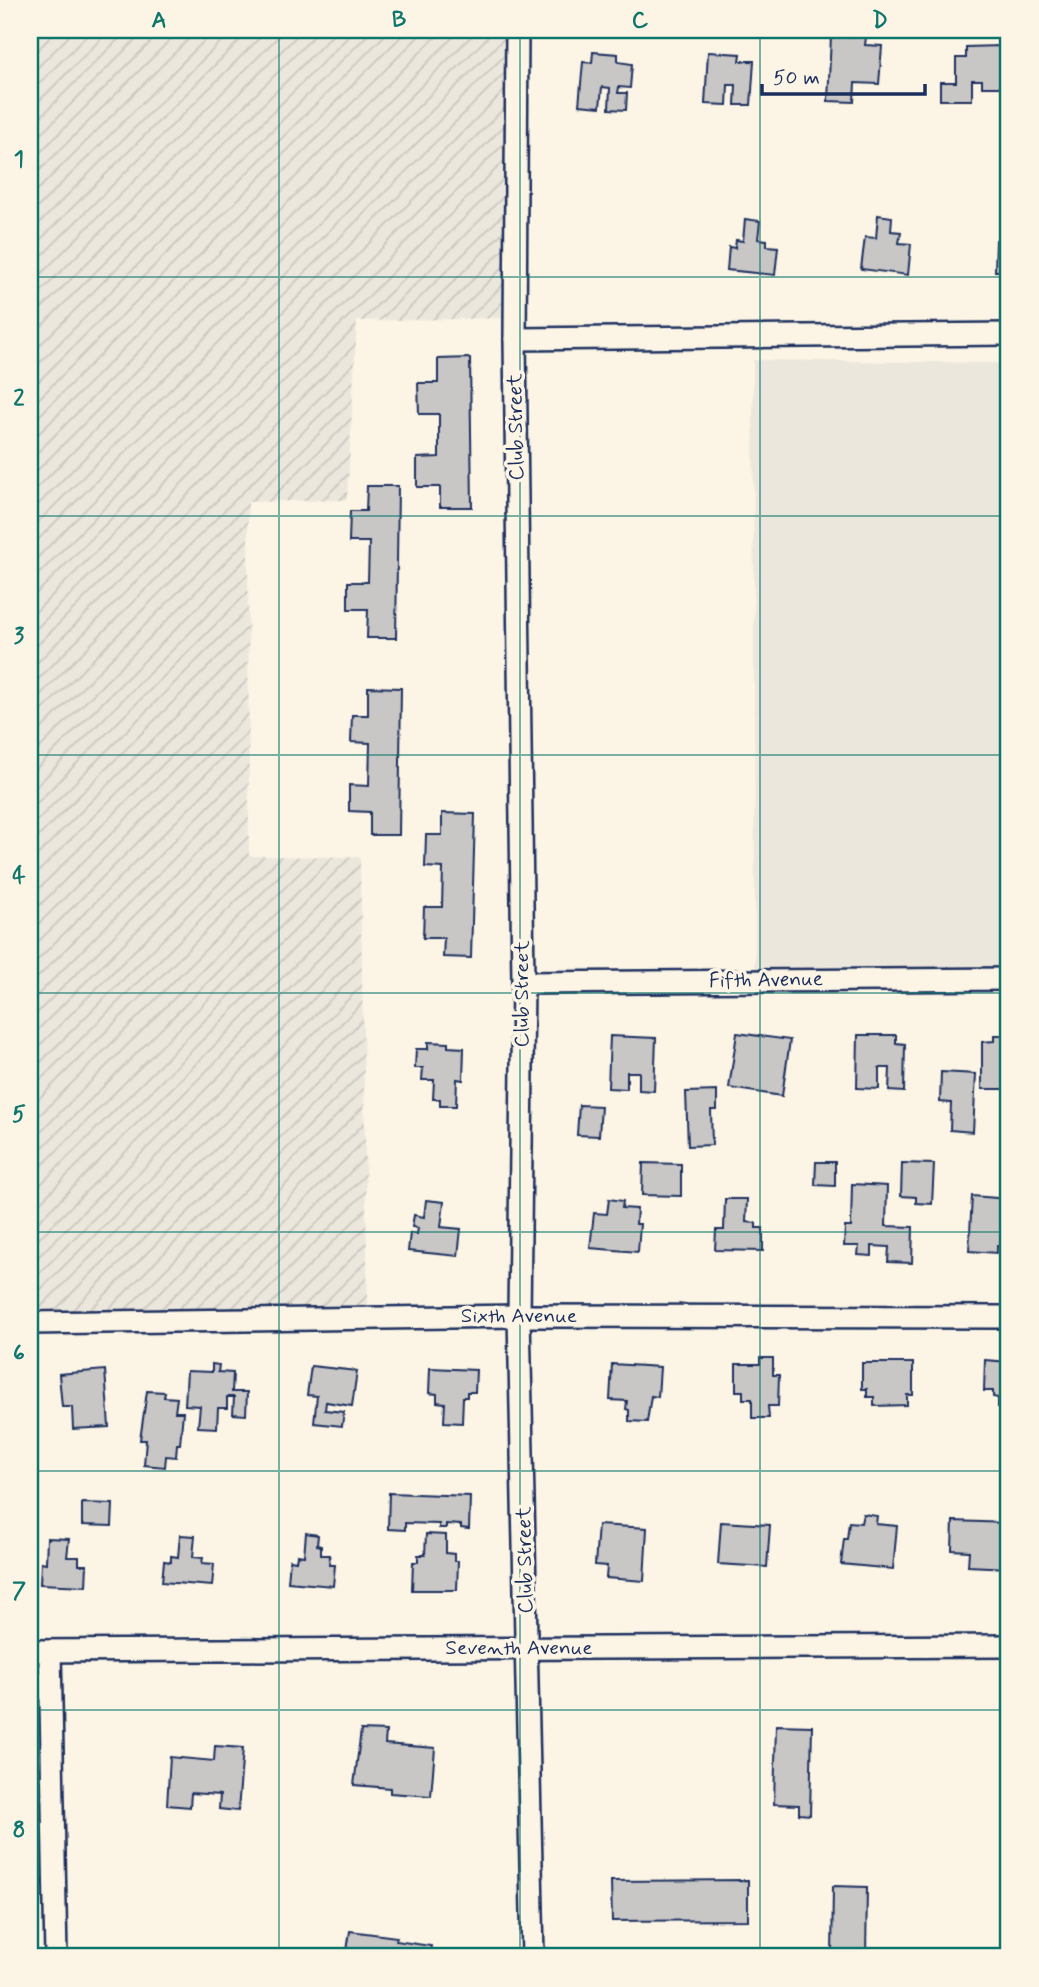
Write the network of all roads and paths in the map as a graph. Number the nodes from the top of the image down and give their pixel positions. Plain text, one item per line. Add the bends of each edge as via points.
1 (517, 30) edge
2 (1009, 334) edge
3 (515, 339) junction
4 (1009, 979) edge
5 (523, 983) junction
6 (519, 1316) junction
7 (1009, 1317) edge
8 (30, 1323) edge
9 (1009, 1646) edge
10 (527, 1647) junction
11 (40, 1651) edge
12 (56, 1957) edge
13 (533, 1957) edge

1 - 3 street, Club Street
2 - 3 street
3 - 5 street, Club Street
4 - 5 street, Fifth Avenue
5 - 6 street, Club Street
6 - 7 street, Sixth Avenue
6 - 8 street, Sixth Avenue
6 - 10 street, Club Street
9 - 10 street, Seventh Avenue
10 - 11 street, Seventh Avenue
10 - 13 street, Club Street
11 - 12 street

